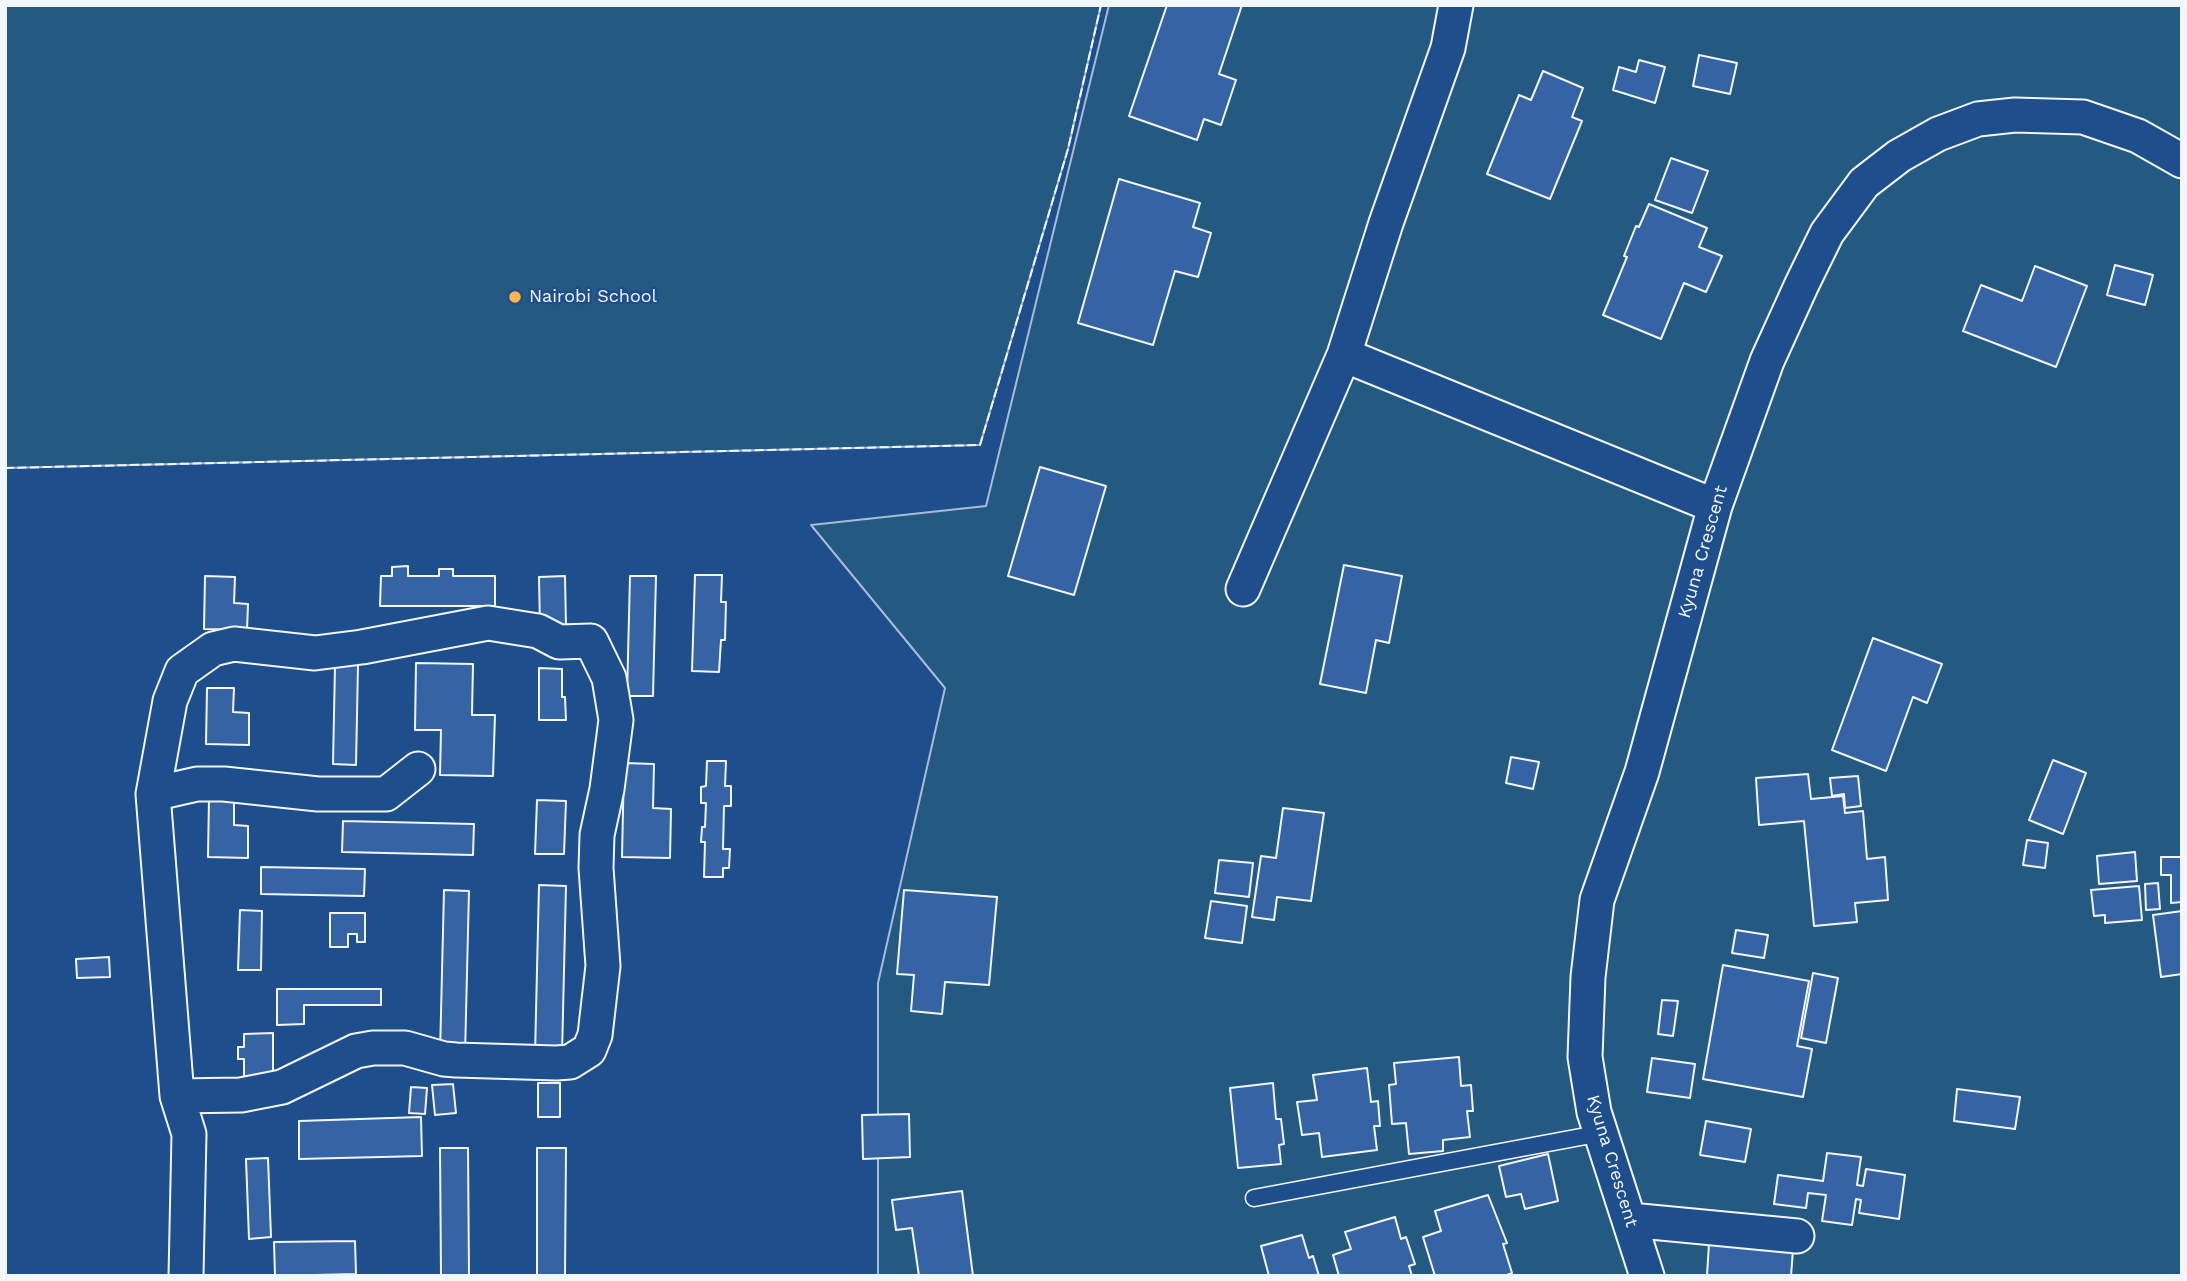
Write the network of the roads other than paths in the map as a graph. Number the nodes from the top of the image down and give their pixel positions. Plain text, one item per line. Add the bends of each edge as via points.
1 (1456, 5) edge
2 (2182, 161) edge
3 (1344, 355) junction
4 (1715, 506) junction
5 (1243, 589) dead end
6 (418, 769) dead end
7 (153, 794) junction
8 (177, 1096) junction
9 (1602, 1133) junction
10 (1254, 1198) dead end
11 (1630, 1220) junction
12 (1797, 1236) dead end
13 (186, 1276) edge
14 (1647, 1276) edge

1 - 3 street via 1448,48
2 - 4 street, Kyuna Crescent via 2138,136 2083,117 2015,115 1978,119 1899,156 1864,183 1827,233 1767,361
3 - 4 street
3 - 5 street
4 - 9 street, Kyuna Crescent via 1642,772 1597,900 1585,1057
6 - 7 street via 386,794 318,794 224,784 197,784
7 - 8 street
7 - 8 street via 170,701 182,671 213,649 234,644 315,653 488,623 538,631 559,642 591,641 609,678 616,720 596,868 603,966 589,1051 570,1062 556,1063 456,1060 405,1048 373,1048 356,1051 282,1087 241,1095
8 - 13 street via 189,1133
9 - 10 lane
9 - 11 street, Kyuna Crescent
11 - 12 street
11 - 14 street, Kyuna Crescent

